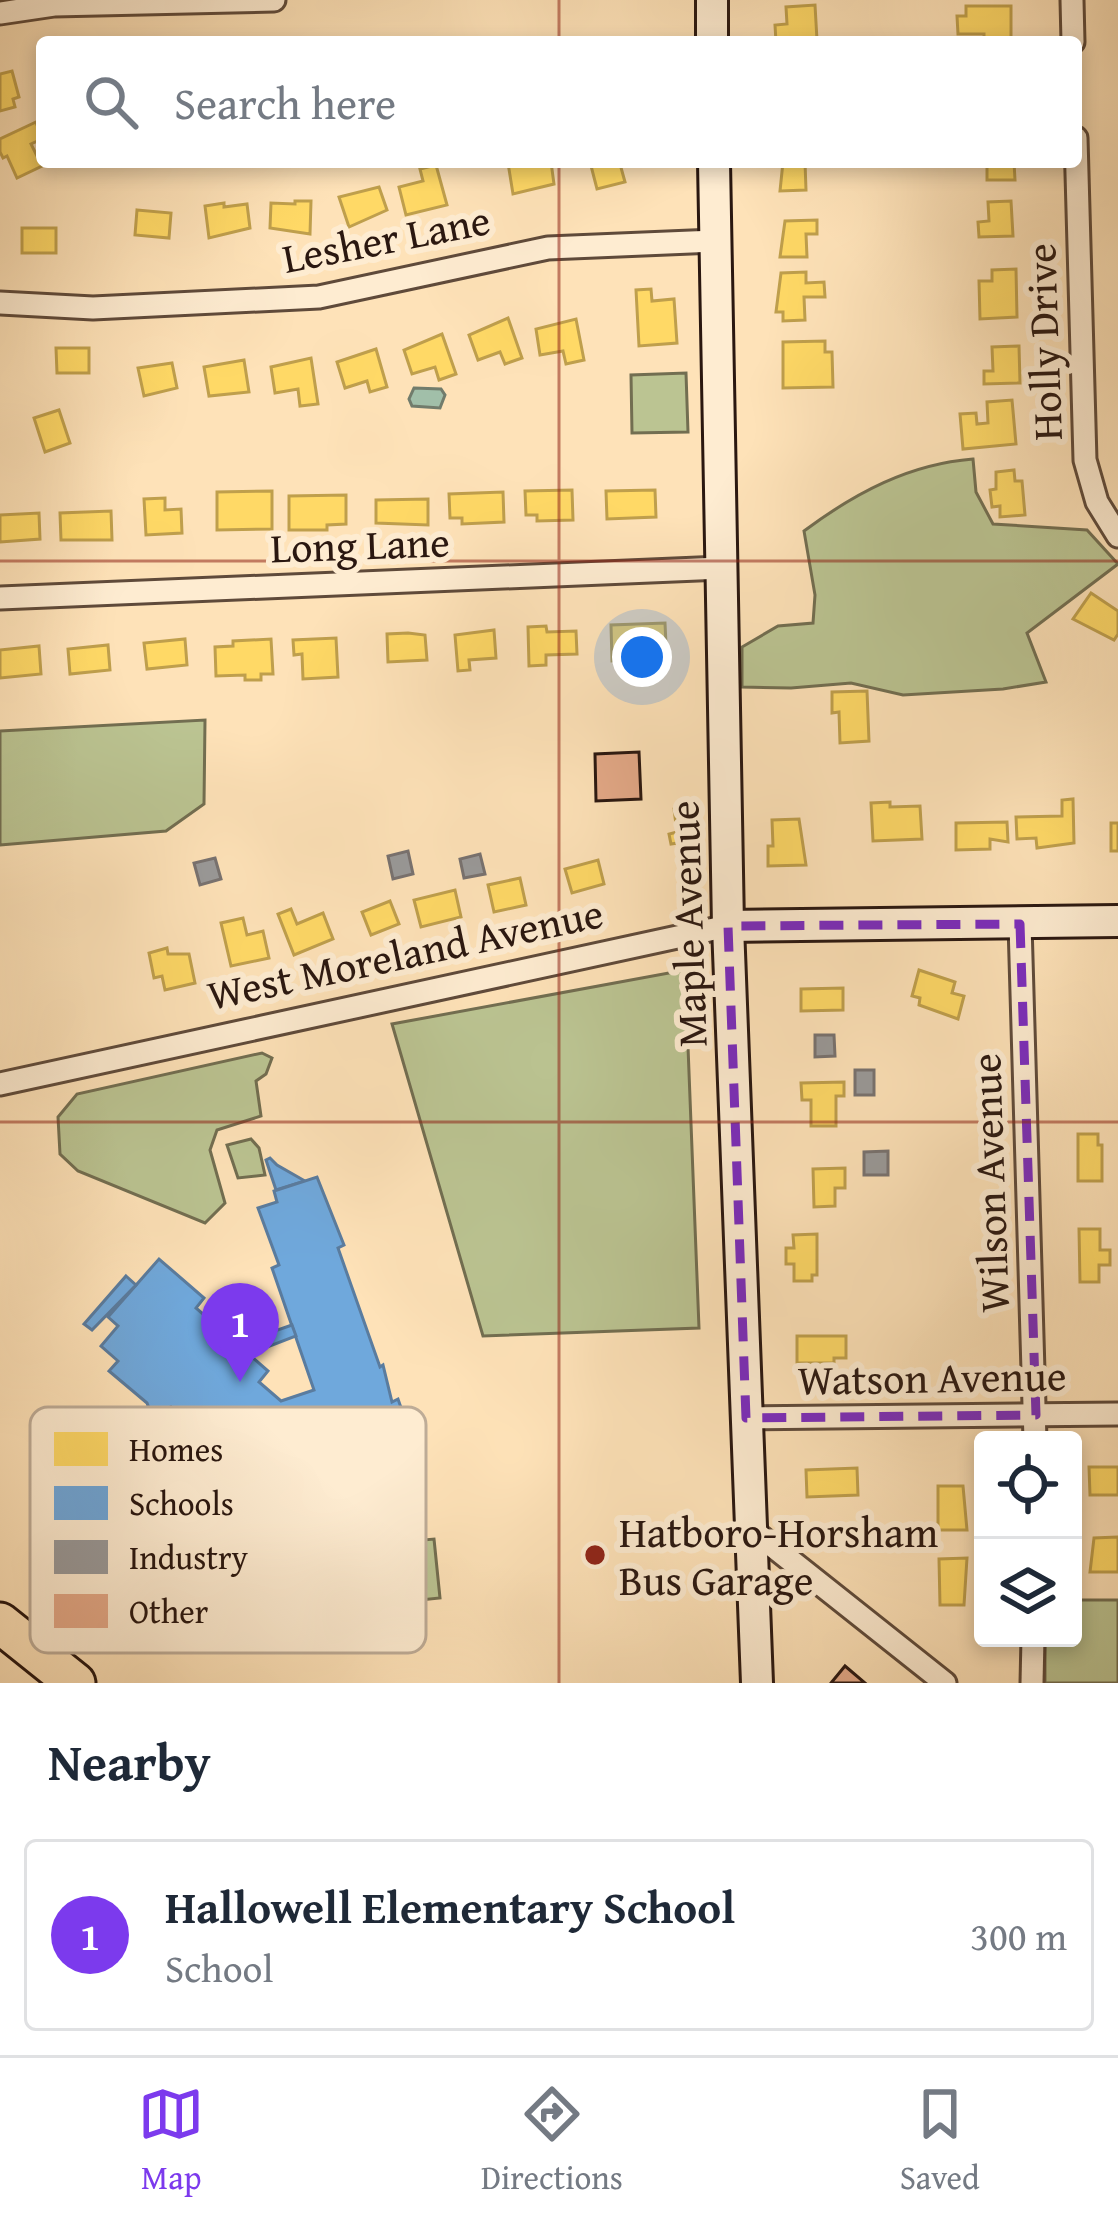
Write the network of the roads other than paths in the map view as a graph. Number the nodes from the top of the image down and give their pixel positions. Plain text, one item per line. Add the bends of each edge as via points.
1 (274, 0) edge
2 (712, 0) edge
3 (1072, 0) edge
4 (0, 13) edge
5 (712, 36) edge
6 (1073, 36) edge
7 (714, 168) edge
8 (1077, 168) edge
9 (715, 241) junction
10 (0, 303) edge
11 (1118, 536) edge
12 (722, 568) junction
13 (0, 598) edge
14 (1118, 922) edge
15 (1020, 923) junction
16 (728, 926) junction
17 (0, 1084) edge
18 (1036, 1414) junction
19 (1118, 1414) edge
20 (746, 1418) junction
21 (1035, 1431) edge
22 (751, 1528) junction
23 (0, 1623) edge
24 (30, 1647) edge
25 (1033, 1647) edge
26 (38, 1653) edge
27 (75, 1683) edge
28 (757, 1683) edge
29 (945, 1683) edge
30 (1032, 1683) edge

1 - 4 street via 53,4
2 - 5 street
3 - 6 street
7 - 9 street, Maple Avenue
8 - 11 street, Holly Drive via 1085,460
9 - 10 street, Lesher Lane via 548,248 319,297 93,308
9 - 12 street, Maple Avenue
12 - 13 street, Long Lane
12 - 16 street, Maple Avenue
14 - 15 street, West Moreland Avenue
15 - 16 street, West Moreland Avenue
15 - 18 street, Wilson Avenue
16 - 17 street, West Moreland Avenue
16 - 20 street, Maple Avenue
18 - 19 street, Watson Avenue
18 - 20 street, Watson Avenue
18 - 21 street, Wilson Avenue
20 - 22 street, Maple Avenue
22 - 28 street, Maple Avenue
22 - 29 street
23 - 24 highway
25 - 30 street
26 - 27 highway

